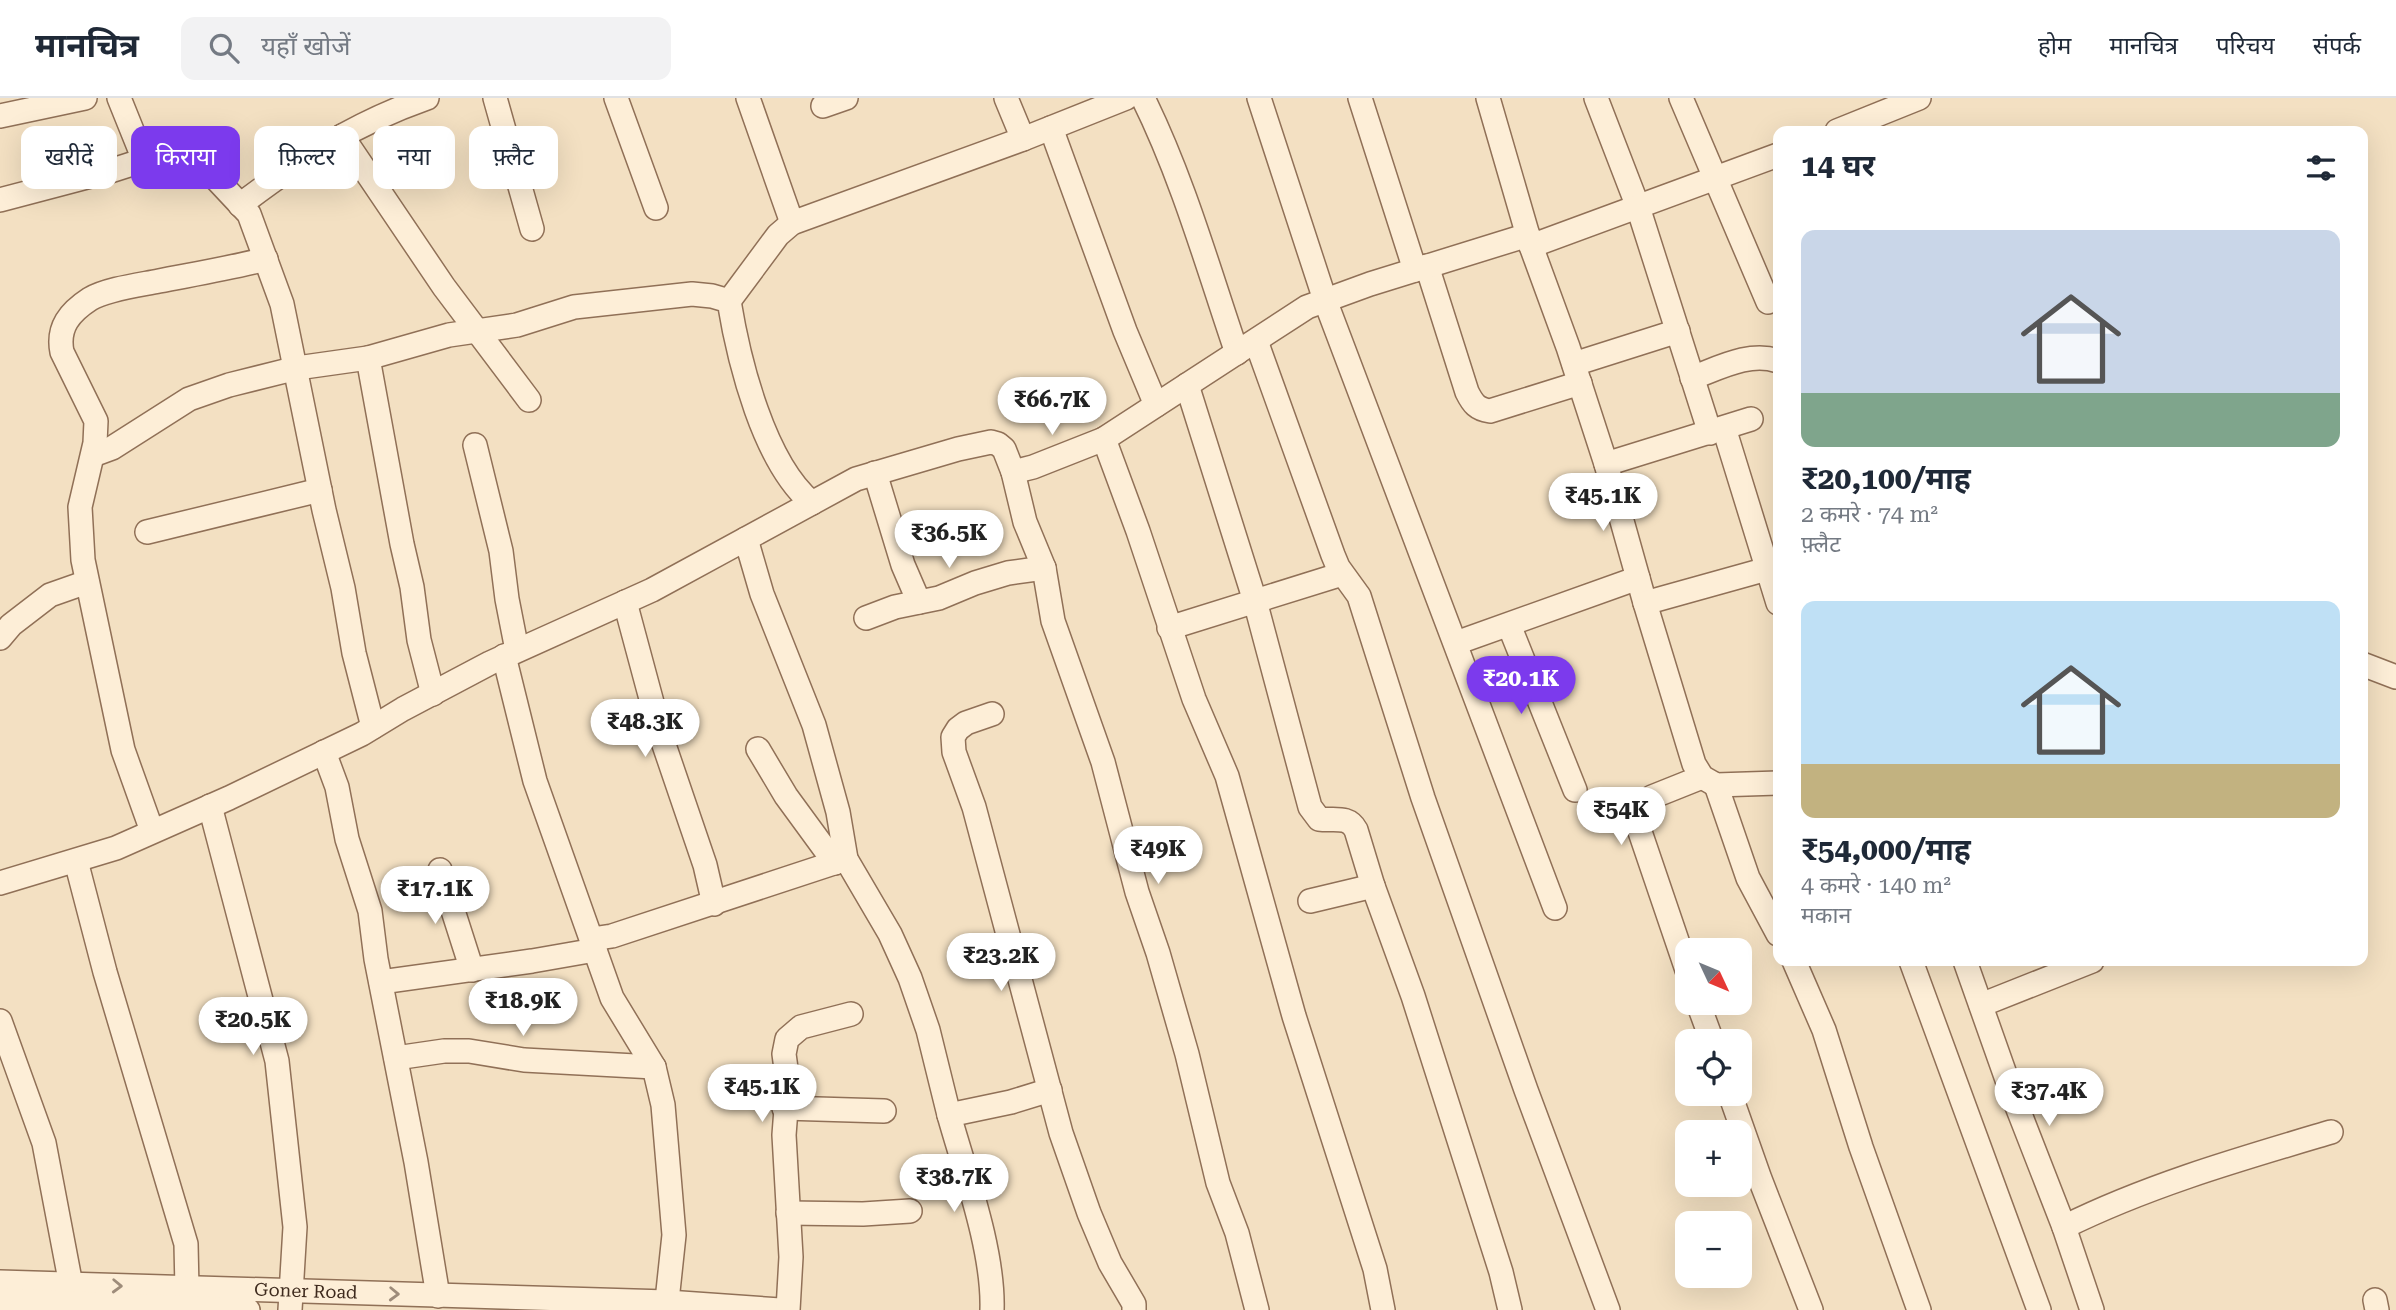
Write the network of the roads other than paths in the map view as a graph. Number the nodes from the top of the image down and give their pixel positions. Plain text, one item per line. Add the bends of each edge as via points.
1 (85, 98) edge
2 (119, 98) edge
3 (427, 98) edge
4 (495, 98) edge
5 (616, 98) edge
6 (748, 98) edge
7 (846, 98) edge
8 (1006, 98) edge
9 (1126, 98) edge
10 (1143, 98) edge
11 (1259, 98) edge
12 (1360, 98) edge
13 (1488, 98) edge
14 (1596, 98) edge
15 (1681, 98) edge
16 (1919, 98) edge
17 (823, 106) dead end
18 (0, 113) edge
19 (358, 126) edge
20 (1849, 126) edge
21 (131, 128) edge
22 (1051, 128) junction
23 (1023, 139) junction
24 (1773, 157) edge
25 (359, 161) edge
26 (131, 164) edge
27 (1715, 180) junction
28 (225, 189) edge
29 (261, 189) edge
30 (0, 200) edge
31 (240, 205) junction
32 (656, 208) dead end
33 (1638, 208) junction
34 (792, 223) junction
35 (532, 229) dead end
36 (1530, 240) junction
37 (266, 259) junction
38 (1421, 268) junction
39 (1325, 300) junction
40 (729, 301) junction
41 (1768, 302) dead end
42 (478, 331) junction
43 (1678, 331) junction
44 (1256, 341) junction
45 (1237, 353) junction
46 (368, 358) junction
47 (1773, 359) edge
48 (297, 368) junction
49 (1577, 373) junction
50 (1692, 378) junction
51 (1186, 385) junction
52 (529, 400) dead end
53 (1157, 405) junction
54 (1752, 419) dead end
55 (1717, 431) junction
56 (1104, 439) junction
57 (475, 445) dead end
58 (93, 455) junction
59 (1606, 464) junction
60 (875, 472) junction
61 (1013, 472) junction
62 (320, 490) junction
63 (812, 503) junction
64 (147, 532) dead end
65 (746, 539) junction
66 (1044, 568) junction
67 (1768, 569) junction
68 (1342, 574) junction
69 (1638, 578) junction
70 (87, 582) junction
71 (1773, 586) edge
72 (1255, 601) junction
73 (625, 602) junction
74 (919, 602) junction
75 (1645, 603) junction
76 (866, 618) dead end
77 (1509, 625) junction
78 (1170, 628) junction
79 (0, 638) edge
80 (1456, 643) junction
81 (510, 653) junction
82 (2368, 666) edge
83 (2396, 677) edge
84 (433, 694) junction
85 (992, 713) dead end
86 (373, 727) junction
87 (758, 749) dead end
88 (324, 752) junction
89 (1709, 781) junction
90 (1773, 783) edge
91 (1575, 790) dead end
92 (210, 806) junction
93 (152, 831) junction
94 (76, 861) junction
95 (840, 861) junction
96 (440, 870) dead end
97 (0, 883) edge
98 (1373, 886) junction
99 (1310, 901) dead end
100 (714, 904) junction
101 (1555, 908) dead end
102 (1773, 925) edge
103 (1676, 938) edge
104 (593, 945) junction
105 (1796, 966) edge
106 (1913, 966) edge
107 (1967, 966) edge
108 (2080, 966) edge
109 (472, 970) junction
110 (381, 982) junction
111 (1980, 1006) junction
112 (851, 1014) dead end
113 (0, 1021) edge
114 (396, 1058) junction
115 (654, 1067) junction
116 (1050, 1090) junction
117 (1734, 1106) edge
118 (784, 1108) junction
119 (884, 1111) dead end
120 (949, 1115) junction
121 (2331, 1132) dead end
122 (910, 1211) dead end
123 (788, 1213) junction
124 (2064, 1227) junction
125 (0, 1282) edge
126 (71, 1285) junction
127 (438, 1296) junction
128 (186, 1298) junction
129 (0, 1300) edge
130 (290, 1300) edge
131 (518, 1304) edge
132 (53, 1306) edge
133 (666, 1306) edge
134 (140, 1307) edge
135 (248, 1310) edge
136 (780, 1310) edge
137 (788, 1310) edge
138 (992, 1310) edge
139 (1135, 1310) edge
140 (1257, 1310) edge
141 (1383, 1310) edge
142 (1510, 1310) edge
143 (1608, 1310) edge
144 (1811, 1310) edge
145 (1919, 1310) edge
146 (2039, 1310) edge
147 (2092, 1310) edge

1 - 18 street
2 - 21 street
3 - 19 street
4 - 35 street
5 - 32 street
6 - 34 street
7 - 17 street
8 - 23 street
9 - 22 street
10 - 45 street via 1184,195
11 - 39 street
12 - 38 street
13 - 36 street
14 - 33 street
15 - 27 street
16 - 20 street
22 - 23 street
22 - 53 street
23 - 34 street
24 - 27 street
25 - 42 street
26 - 30 street
27 - 33 street
27 - 41 street
28 - 31 street
29 - 31 street
31 - 37 street via 249,214
33 - 36 street
33 - 43 street
34 - 40 street
36 - 38 street
36 - 49 street
37 - 48 street
37 - 58 street via 134,285 92,298 69,316 62,327 62,352 96,421
38 - 39 street
38 - 49 street via 1466,392 1480,410 1490,411
39 - 44 street
39 - 80 street
40 - 42 street via 692,294 574,307 517,325
40 - 63 street via 744,370 764,430 782,468
42 - 46 street
42 - 52 street
43 - 49 street
43 - 50 street
44 - 45 street
44 - 68 street
45 - 51 street
46 - 48 street
46 - 84 street
47 - 50 street via 1753,357
48 - 58 street via 189,399 112,448
48 - 62 street
49 - 59 street
50 - 55 street
51 - 53 street
51 - 72 street
53 - 56 street
54 - 55 street
55 - 59 street
55 - 67 street
56 - 61 street
56 - 78 street
57 - 81 street via 501,551
58 - 70 street via 80,507
59 - 69 street
60 - 61 street via 991,442 1004,449
60 - 63 street
60 - 74 street
61 - 66 street via 1025,522
62 - 64 street
62 - 86 street
63 - 65 street
65 - 73 street
65 - 95 street via 762,594 814,725 838,812
66 - 74 street via 1008,573
66 - 140 street via 1054,621 1103,762
67 - 71 street
67 - 75 street
68 - 72 street
68 - 143 street via 1359,596 1423,798
69 - 75 street
69 - 77 street
70 - 79 street via 50,595
70 - 93 street via 122,750
72 - 78 street
72 - 98 street via 1310,807 1319,819 1353,824
73 - 81 street
73 - 100 street
74 - 76 street
75 - 89 street via 1693,764
77 - 80 street
77 - 91 street
78 - 141 street via 1227,776 1294,1016 1375,1269
80 - 101 street
81 - 84 street
81 - 104 street via 534,781
82 - 83 street
84 - 86 street
85 - 116 street via 958,729 953,737 954,752 974,807
86 - 88 street
87 - 95 street via 786,796
88 - 92 street
88 - 110 street via 370,911
89 - 90 street
89 - 102 street via 1748,878
89 - 103 street via 1652,797 1639,808 1636,820
92 - 93 street
92 - 130 street via 277,1061 295,1227
93 - 94 street
94 - 97 street
94 - 128 street via 186,1244
95 - 100 street
95 - 120 street via 890,934 909,978 928,1030
96 - 109 street
98 - 99 street
98 - 142 street via 1413,996
100 - 104 street
104 - 109 street
104 - 115 street via 612,998
105 - 145 street via 1824,1030
106 - 146 street
107 - 111 street
108 - 111 street
109 - 110 street
110 - 114 street
111 - 124 street
112 - 118 street via 801,1027 787,1039
113 - 126 street via 44,1143
114 - 115 street via 469,1051 524,1060
114 - 127 street
115 - 133 street via 663,1105 674,1235
116 - 120 street
116 - 139 street via 1089,1213
117 - 144 street
118 - 119 street
118 - 123 street
120 - 138 street via 975,1207
121 - 124 street via 2156,1187
122 - 123 street
123 - 137 street
124 - 147 street
125 - 126 street, Goner Road
126 -> 128 street, Goner Road
130 -> 127 street, Goner Road
127 - 131 street, Goner Road
128 - 130 street, Goner Road
128 - 134 street, Goner Road
128 - 135 street, Goner Road
129 - 132 street, Goner Road
131 - 133 street, Goner Road
132 - 134 street, Goner Road
133 - 136 street, Goner Road

